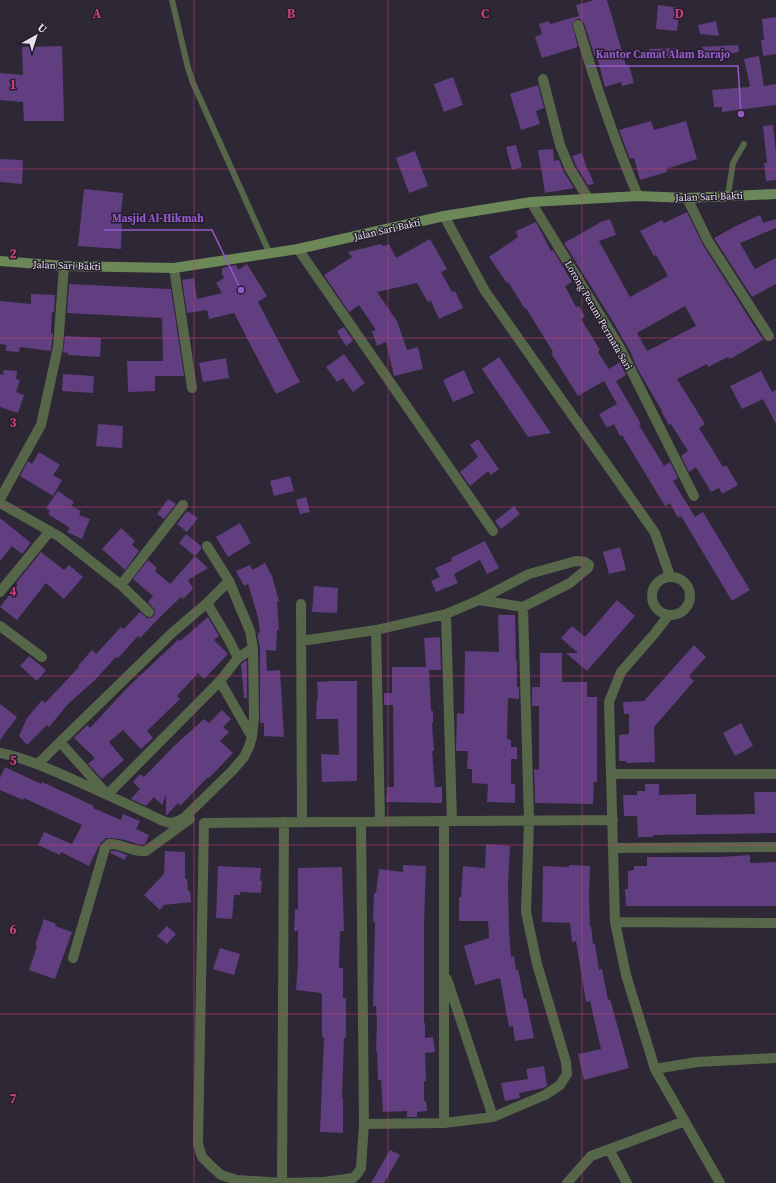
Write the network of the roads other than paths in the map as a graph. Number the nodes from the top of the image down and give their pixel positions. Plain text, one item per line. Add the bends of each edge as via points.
1 (172, 0) edge
2 (578, 25) dead end
3 (544, 79) dead end
4 (744, 144) dead end
5 (776, 194) edge
6 (638, 196) junction
7 (728, 196) junction
8 (588, 198) junction
9 (686, 198) junction
10 (531, 202) junction
11 (444, 216) junction
12 (298, 249) junction
13 (269, 252) junction
14 (0, 261) edge
15 (64, 266) junction
16 (174, 268) junction
17 (769, 336) dead end
18 (192, 388) dead end
19 (694, 496) dead end
20 (0, 499) edge
21 (0, 503) edge
22 (183, 505) dead end
23 (50, 531) junction
24 (493, 531) dead end
25 (207, 546) dead end
26 (670, 576) junction
27 (229, 581) junction
28 (121, 585) junction
29 (0, 592) edge
30 (478, 600) junction
31 (206, 603) junction
32 (301, 604) dead end
33 (523, 607) junction
34 (149, 612) dead end
35 (446, 614) junction
36 (668, 616) junction
37 (0, 626) edge
38 (376, 630) junction
39 (301, 640) junction
40 (254, 648) junction
41 (42, 657) dead end
42 (238, 658) junction
43 (220, 681) junction
44 (252, 737) junction
45 (60, 742) junction
46 (0, 753) edge
47 (38, 764) junction
48 (611, 774) junction
49 (776, 774) edge
50 (107, 794) junction
51 (198, 805) junction
52 (612, 820) junction
53 (448, 821) junction
54 (529, 821) junction
55 (284, 822) junction
56 (302, 822) junction
57 (361, 822) junction
58 (380, 822) junction
59 (776, 847) edge
60 (613, 848) junction
61 (615, 922) junction
62 (776, 923) edge
63 (73, 958) dead end
64 (445, 971) junction
65 (776, 1058) edge
66 (655, 1069) junction
67 (493, 1117) junction
68 (684, 1121) junction
69 (444, 1122) junction
70 (364, 1124) junction
71 (609, 1149) junction
72 (282, 1183) edge
73 (567, 1183) edge
74 (628, 1183) edge
75 (720, 1183) edge

1 - 13 lane via 193,83
2 - 6 street via 596,85
3 - 8 street via 560,145
4 - 7 lane via 733,163
5 - 7 main road, Jalan Sari Bakti
6 - 8 main road, Jalan Sari Bakti
6 - 9 main road, Jalan Sari Bakti
7 - 9 main road, Jalan Sari Bakti
8 - 10 main road, Jalan Sari Bakti
9 - 17 street via 708,241
10 - 11 main road, Jalan Sari Bakti
10 - 19 street, Lorong Perum Permata Sari via 619,346
11 - 12 main road, Jalan Sari Bakti
11 - 26 street via 485,292 655,533
12 - 13 main road, Jalan Sari Bakti
12 - 24 street
13 - 16 main road, Jalan Sari Bakti
14 - 15 main road, Jalan Sari Bakti
15 - 16 main road, Jalan Sari Bakti
15 - 20 street via 58,347 41,425
16 - 18 street
21 - 23 street
22 - 28 street
23 - 28 street
23 - 29 street
25 - 27 street
26 - 36 street via 655,584 651,599 660,613
26 - 36 street via 685,582 690,598 683,612
27 - 31 street
27 - 40 street via 250,631
28 - 34 street
30 - 33 street
30 - 33 street via 529,574 576,561 588,563 588,568 570,583
30 - 35 street
31 - 42 street
31 - 45 street
32 - 39 street
33 - 54 street
35 - 38 street
35 - 53 street
36 - 48 street via 621,672 609,702
37 - 41 street
38 - 39 street
38 - 58 street
39 - 56 street
40 - 42 street
40 - 44 street
42 - 43 street
43 - 44 street
43 - 50 street
44 - 51 street via 244,757
45 - 47 street
45 - 50 street
46 - 47 street
47 - 50 street
48 - 49 street
48 - 52 street
50 - 51 street via 170,823 178,821
51 - 63 street via 185,824 146,851 139,852 114,844 109,844 105,848
52 - 54 street
52 - 60 street
53 - 54 street
53 - 58 street
53 - 64 street
54 - 67 street via 526,912 537,964 566,1062 567,1074 560,1085 549,1092
55 - 56 street
55 - 72 street
55 - 72 street via 204,823 198,1144 202,1157 221,1175 237,1180
56 - 57 street
57 - 58 street
57 - 70 street
59 - 60 street
60 - 61 street
61 - 62 street
61 - 66 street via 626,975
64 - 67 street
64 - 69 street
65 - 66 street via 697,1062
66 - 68 street
67 - 69 street
68 - 71 street
68 - 75 street
69 - 70 street
70 - 72 street via 361,1168 355,1176 324,1182
71 - 73 street via 591,1156
71 - 74 street

